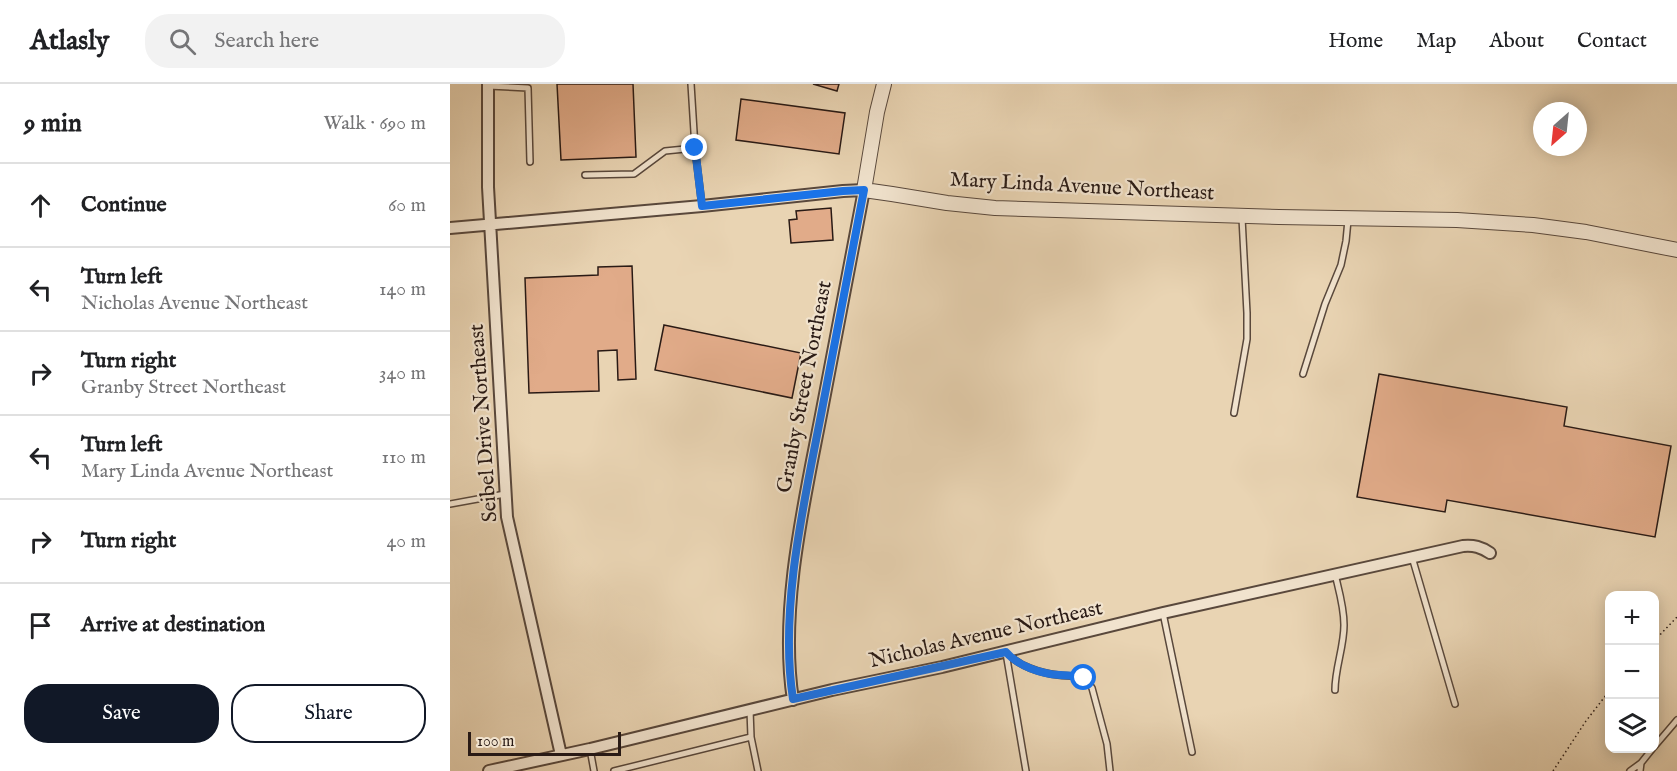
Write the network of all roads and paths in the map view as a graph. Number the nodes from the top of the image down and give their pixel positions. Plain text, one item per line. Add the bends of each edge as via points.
1 (691, 84) edge
2 (884, 84) edge
3 (488, 85) edge
4 (527, 86) edge
5 (695, 148) junction
6 (530, 162) dead end
7 (585, 175) dead end
8 (864, 190) junction
9 (702, 206) junction
10 (1242, 215) junction
11 (1348, 218) junction
12 (490, 224) junction
13 (450, 228) edge
14 (1677, 250) edge
15 (1303, 374) dead end
16 (1234, 413) dead end
17 (506, 494) junction
18 (450, 504) edge
19 (1490, 553) dead end
20 (1412, 557) junction
21 (1335, 574) junction
22 (1163, 613) junction
23 (1677, 617) edge
24 (1659, 636) edge
25 (1006, 652) junction
26 (1335, 690) dead end
27 (1605, 696) edge
28 (793, 699) junction
29 (1455, 704) dead end
30 (750, 710) junction
31 (1677, 720) edge
32 (751, 737) junction
33 (1659, 742) edge
34 (590, 749) junction
35 (1192, 752) dead end
36 (1650, 753) edge
37 (561, 755) junction
38 (1641, 763) junction
39 (629, 769) edge
40 (489, 771) edge
41 (594, 771) edge
42 (614, 771) edge
43 (758, 771) edge
44 (1026, 771) edge
45 (1110, 771) edge
46 (1553, 771) edge
47 (1630, 771) edge
48 (1640, 771) edge

1 - 5 lane
2 - 8 street, Granby Street Northeast
3 - 4 lane
3 - 12 street, Seibel Drive Northeast
4 - 6 lane
5 - 7 lane via 664,151 634,174
5 - 9 lane
8 - 9 street, Mary Linda Avenue Northeast
8 - 10 street, Mary Linda Avenue Northeast via 994,208
8 - 28 street, Granby Street Northeast via 801,523 790,617
9 - 12 street, Mary Linda Avenue Northeast
10 - 11 street, Mary Linda Avenue Northeast
10 - 16 lane via 1247,339
11 - 14 street, Mary Linda Avenue Northeast via 1533,225
11 - 15 lane via 1341,265
12 - 13 street, Mary Linda Avenue Northeast
12 - 17 street, Seibel Drive Northeast
17 - 18 lane
17 - 37 street, Seibel Drive Northeast via 512,541
19 - 20 street, Nicholas Avenue Northeast via 1472,545
20 - 21 street, Nicholas Avenue Northeast
20 - 29 lane
21 - 22 street, Nicholas Avenue Northeast
21 - 26 lane via 1344,626
22 - 25 street, Nicholas Avenue Northeast
22 - 35 lane
23 - 24 path
25 - 28 street, Nicholas Avenue Northeast
25 - 44 lane
25 - 45 lane via 1017,662 1046,673 1078,676 1090,683 1107,744
27 - 46 path
28 - 30 street, Nicholas Avenue Northeast
30 - 32 lane
30 - 34 street, Nicholas Avenue Northeast
31 - 33 lane
32 - 39 lane
32 - 43 lane
34 - 37 street, Nicholas Avenue Northeast
34 - 41 lane
36 - 38 lane
37 - 40 street, Nicholas Avenue Northeast
38 - 47 lane
38 - 48 lane
39 - 42 lane

